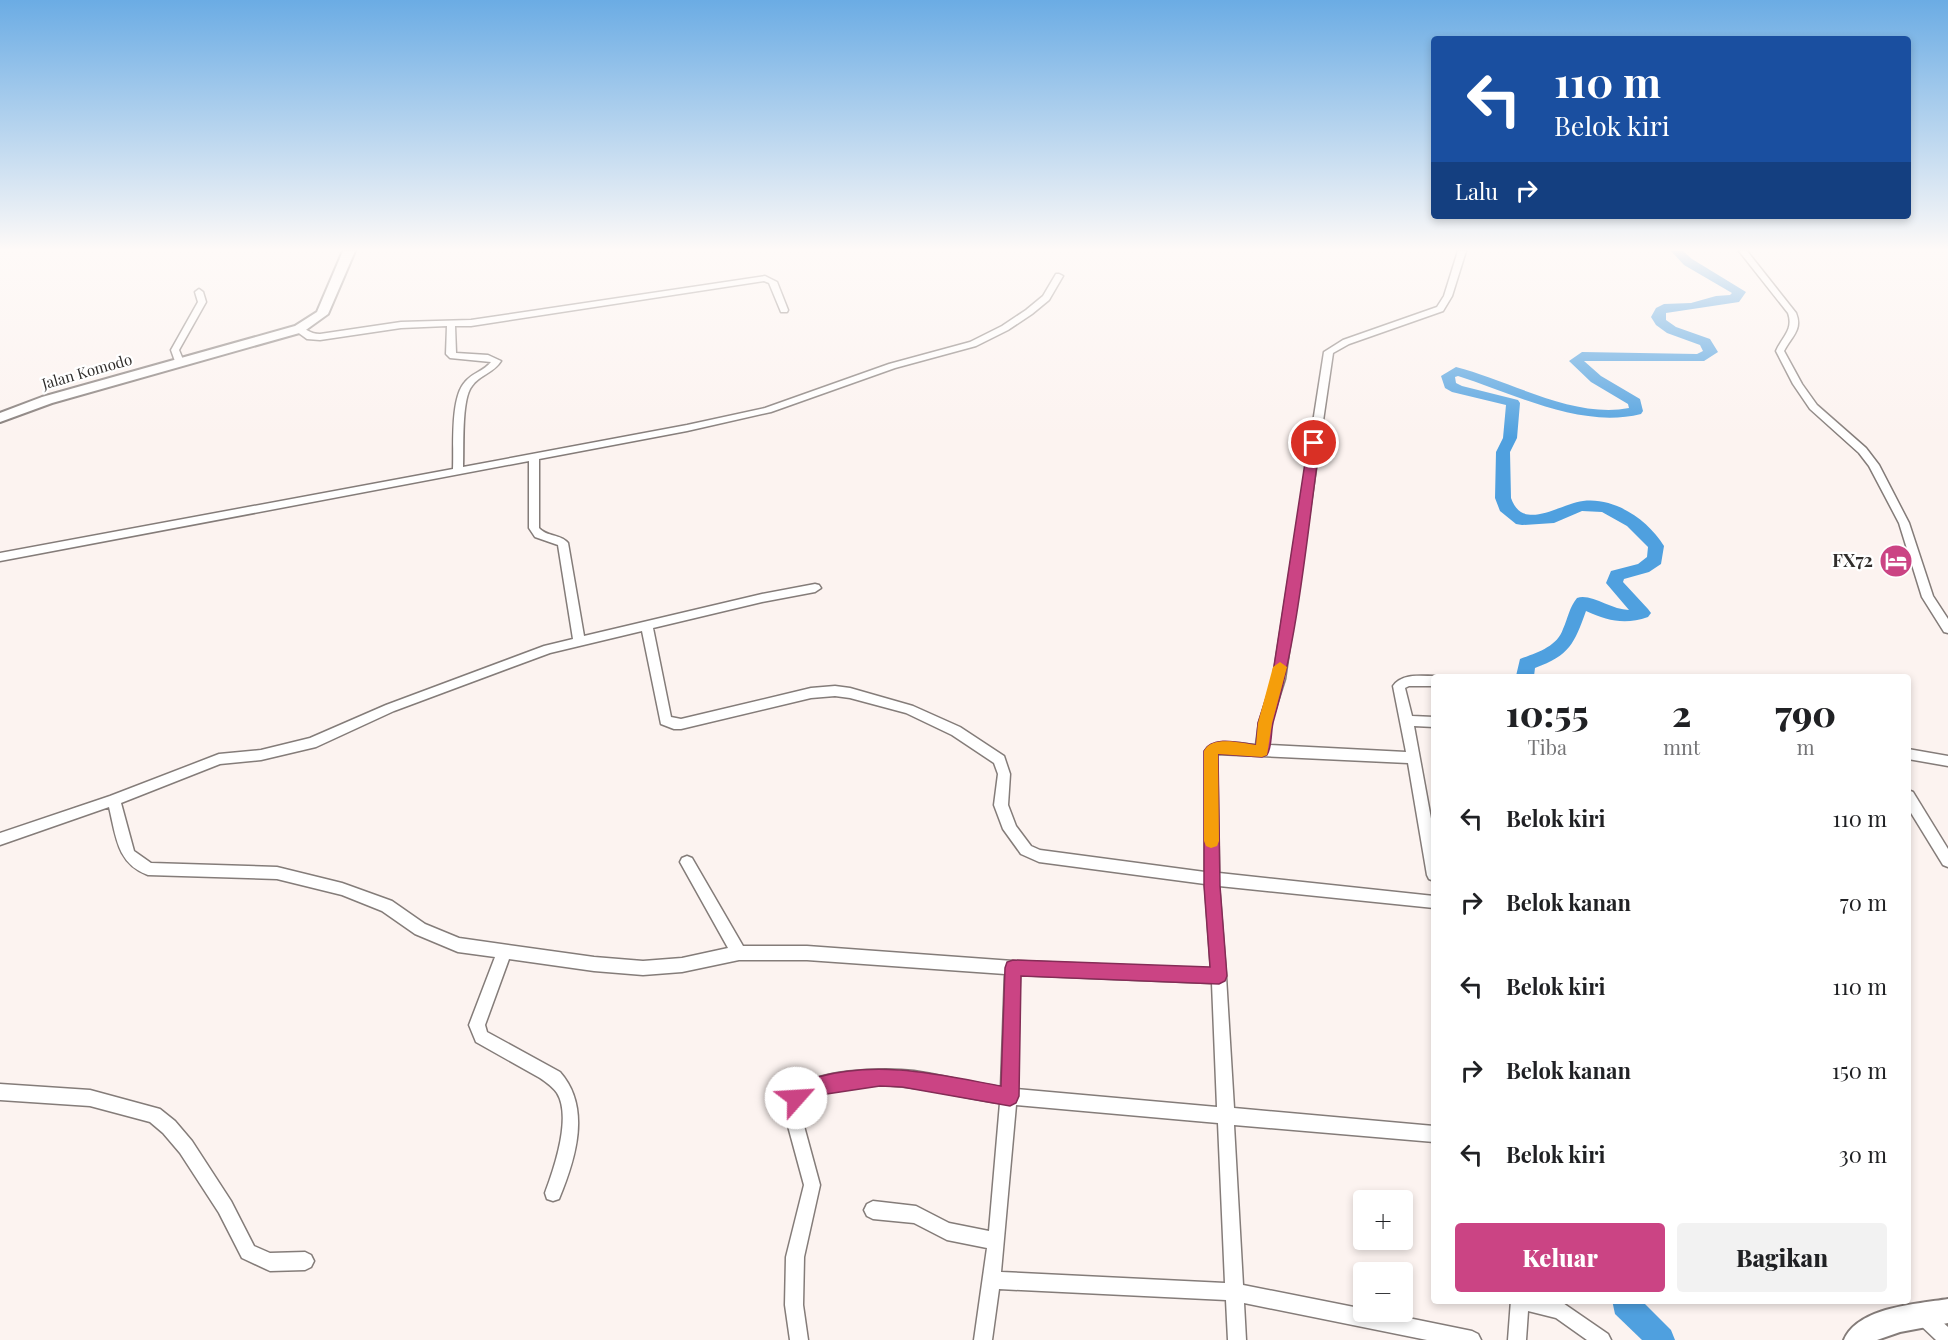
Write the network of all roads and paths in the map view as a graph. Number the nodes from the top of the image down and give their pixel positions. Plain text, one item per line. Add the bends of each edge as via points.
1 (195, 314) edge
2 (322, 314) edge
3 (522, 314) edge
4 (1026, 314) edge
5 (1427, 314) edge
6 (1792, 314) edge
7 (451, 324) junction
8 (300, 329) junction
9 (178, 362) junction
10 (0, 418) edge
11 (534, 456) junction
12 (458, 470) junction
13 (0, 557) edge
14 (815, 588) dead end
15 (647, 625) junction
16 (1948, 628) edge
17 (579, 641) junction
18 (1431, 681) edge
19 (1407, 721) junction
20 (1431, 722) edge
21 (1262, 751) junction
22 (1911, 755) edge
23 (1414, 758) junction
24 (1948, 761) edge
25 (114, 800) junction
26 (1911, 801) edge
27 (0, 839) edge
28 (1431, 857) edge
29 (1948, 861) edge
30 (687, 862) dead end
31 (1212, 879) junction
32 (1431, 902) edge
33 (504, 952) junction
34 (739, 953) junction
35 (1013, 968) junction
36 (1219, 976) junction
37 (0, 1092) edge
38 (1010, 1096) junction
39 (1225, 1114) junction
40 (1431, 1134) edge
41 (553, 1193) dead end
42 (873, 1210) dead end
43 (996, 1241) junction
44 (305, 1261) dead end
45 (993, 1280) junction
46 (1235, 1292) junction
47 (1520, 1304) edge
48 (1536, 1304) edge
49 (1948, 1311) edge
50 (1923, 1316) junction
51 (1948, 1339) edge
52 (799, 1340) edge
53 (983, 1340) edge
54 (1237, 1340) edge
55 (1472, 1340) edge
56 (1517, 1340) edge
57 (1602, 1340) edge
58 (1857, 1340) edge

1 - 9 street via 176,349
2 - 8 highway, Jalan Komodo
3 - 7 street
4 - 11 street via 973,344 892,366 768,410
5 - 21 street via 1346,342 1329,352 1279,679 1265,723
6 - 16 street via 1796,327 1780,351 1792,377 1820,414 1874,465 1904,523 1928,597
7 - 8 street via 320,337 310,337
7 - 12 street via 453,356 496,361 462,393
8 - 9 highway, Jalan Komodo
9 - 10 highway, Jalan Komodo via 47,400
11 - 12 street
11 - 17 street via 534,528 540,535 563,543
12 - 13 street
14 - 15 street
15 - 17 street
15 - 31 street via 665,720 670,723 681,724 811,693 850,693 909,709 956,731 999,760 1005,774 1001,806 1010,829 1026,850 1039,856
17 - 25 street via 390,708 312,743 261,755 219,759
18 - 19 street via 1407,681 1399,686
19 - 20 street
19 - 23 street
21 - 23 street
21 - 31 street via 1211,751
22 - 24 street
23 - 28 street
25 - 27 street
25 - 33 street via 128,854 148,869 277,873 342,889 387,906 420,929 458,945
26 - 29 street
30 - 34 street
31 - 32 street
31 - 36 street
33 - 34 street via 643,968 682,965
33 - 41 street via 477,1025 481,1037 553,1078 565,1090 569,1136
34 - 35 street via 807,953
35 - 36 street
35 - 38 street
36 - 39 street
37 - 44 street via 90,1098 154,1115 186,1147 225,1207 248,1252 270,1262
38 - 39 street
38 - 43 street
38 - 52 street via 880,1077 818,1086 796,1098 793,1115 812,1185 795,1257 794,1305
39 - 40 street
39 - 46 street
42 - 43 street via 916,1215 947,1231
43 - 45 street
45 - 46 street
45 - 53 street
46 - 54 street
46 - 55 street
47 - 56 street
48 - 57 street via 1560,1310
49 - 50 highway
50 - 51 street
50 - 58 highway via 1888,1322 1863,1333

